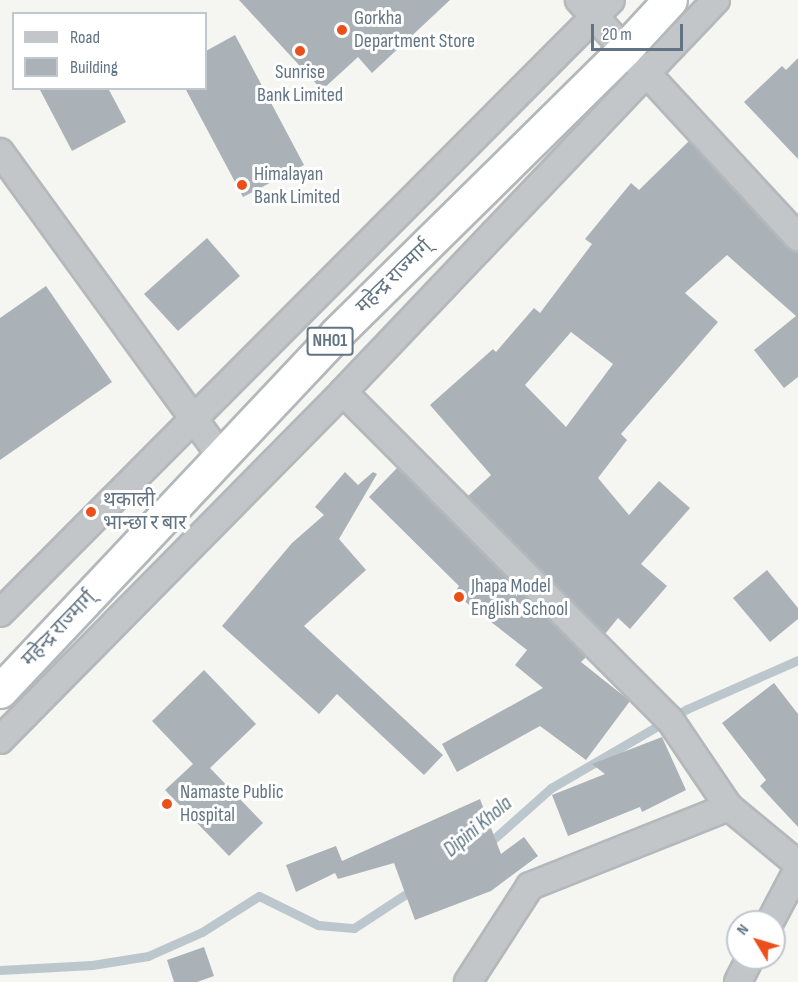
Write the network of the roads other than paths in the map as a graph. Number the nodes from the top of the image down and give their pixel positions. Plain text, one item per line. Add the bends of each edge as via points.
1 (670, 0) edge
2 (716, 0) edge
3 (595, 6) edge
4 (623, 51) junction
5 (646, 76) junction
6 (0, 152) edge
7 (798, 237) edge
8 (343, 392) junction
9 (194, 418) junction
10 (222, 457) junction
11 (0, 613) edge
12 (0, 691) edge
13 (0, 740) edge
14 (729, 807) junction
15 (798, 864) edge
16 (798, 869) edge
17 (776, 910) edge
18 (468, 982) edge

1 - 4 highway, महेन्द्र राज्मार्ग् / NH01
2 - 5 street
3 - 4 street
3 - 9 street
4 - 5 street
4 - 10 highway, महेन्द्र राज्मार्ग् / NH01 via 336,334
5 - 7 street
5 - 8 street
6 - 9 street
8 - 13 street
8 - 14 street via 670,720
9 - 10 street
9 - 11 street
10 - 12 highway, महेन्द्र राज्मार्ग् / NH01
14 - 15 street
14 - 18 street via 530,886
16 - 17 street

